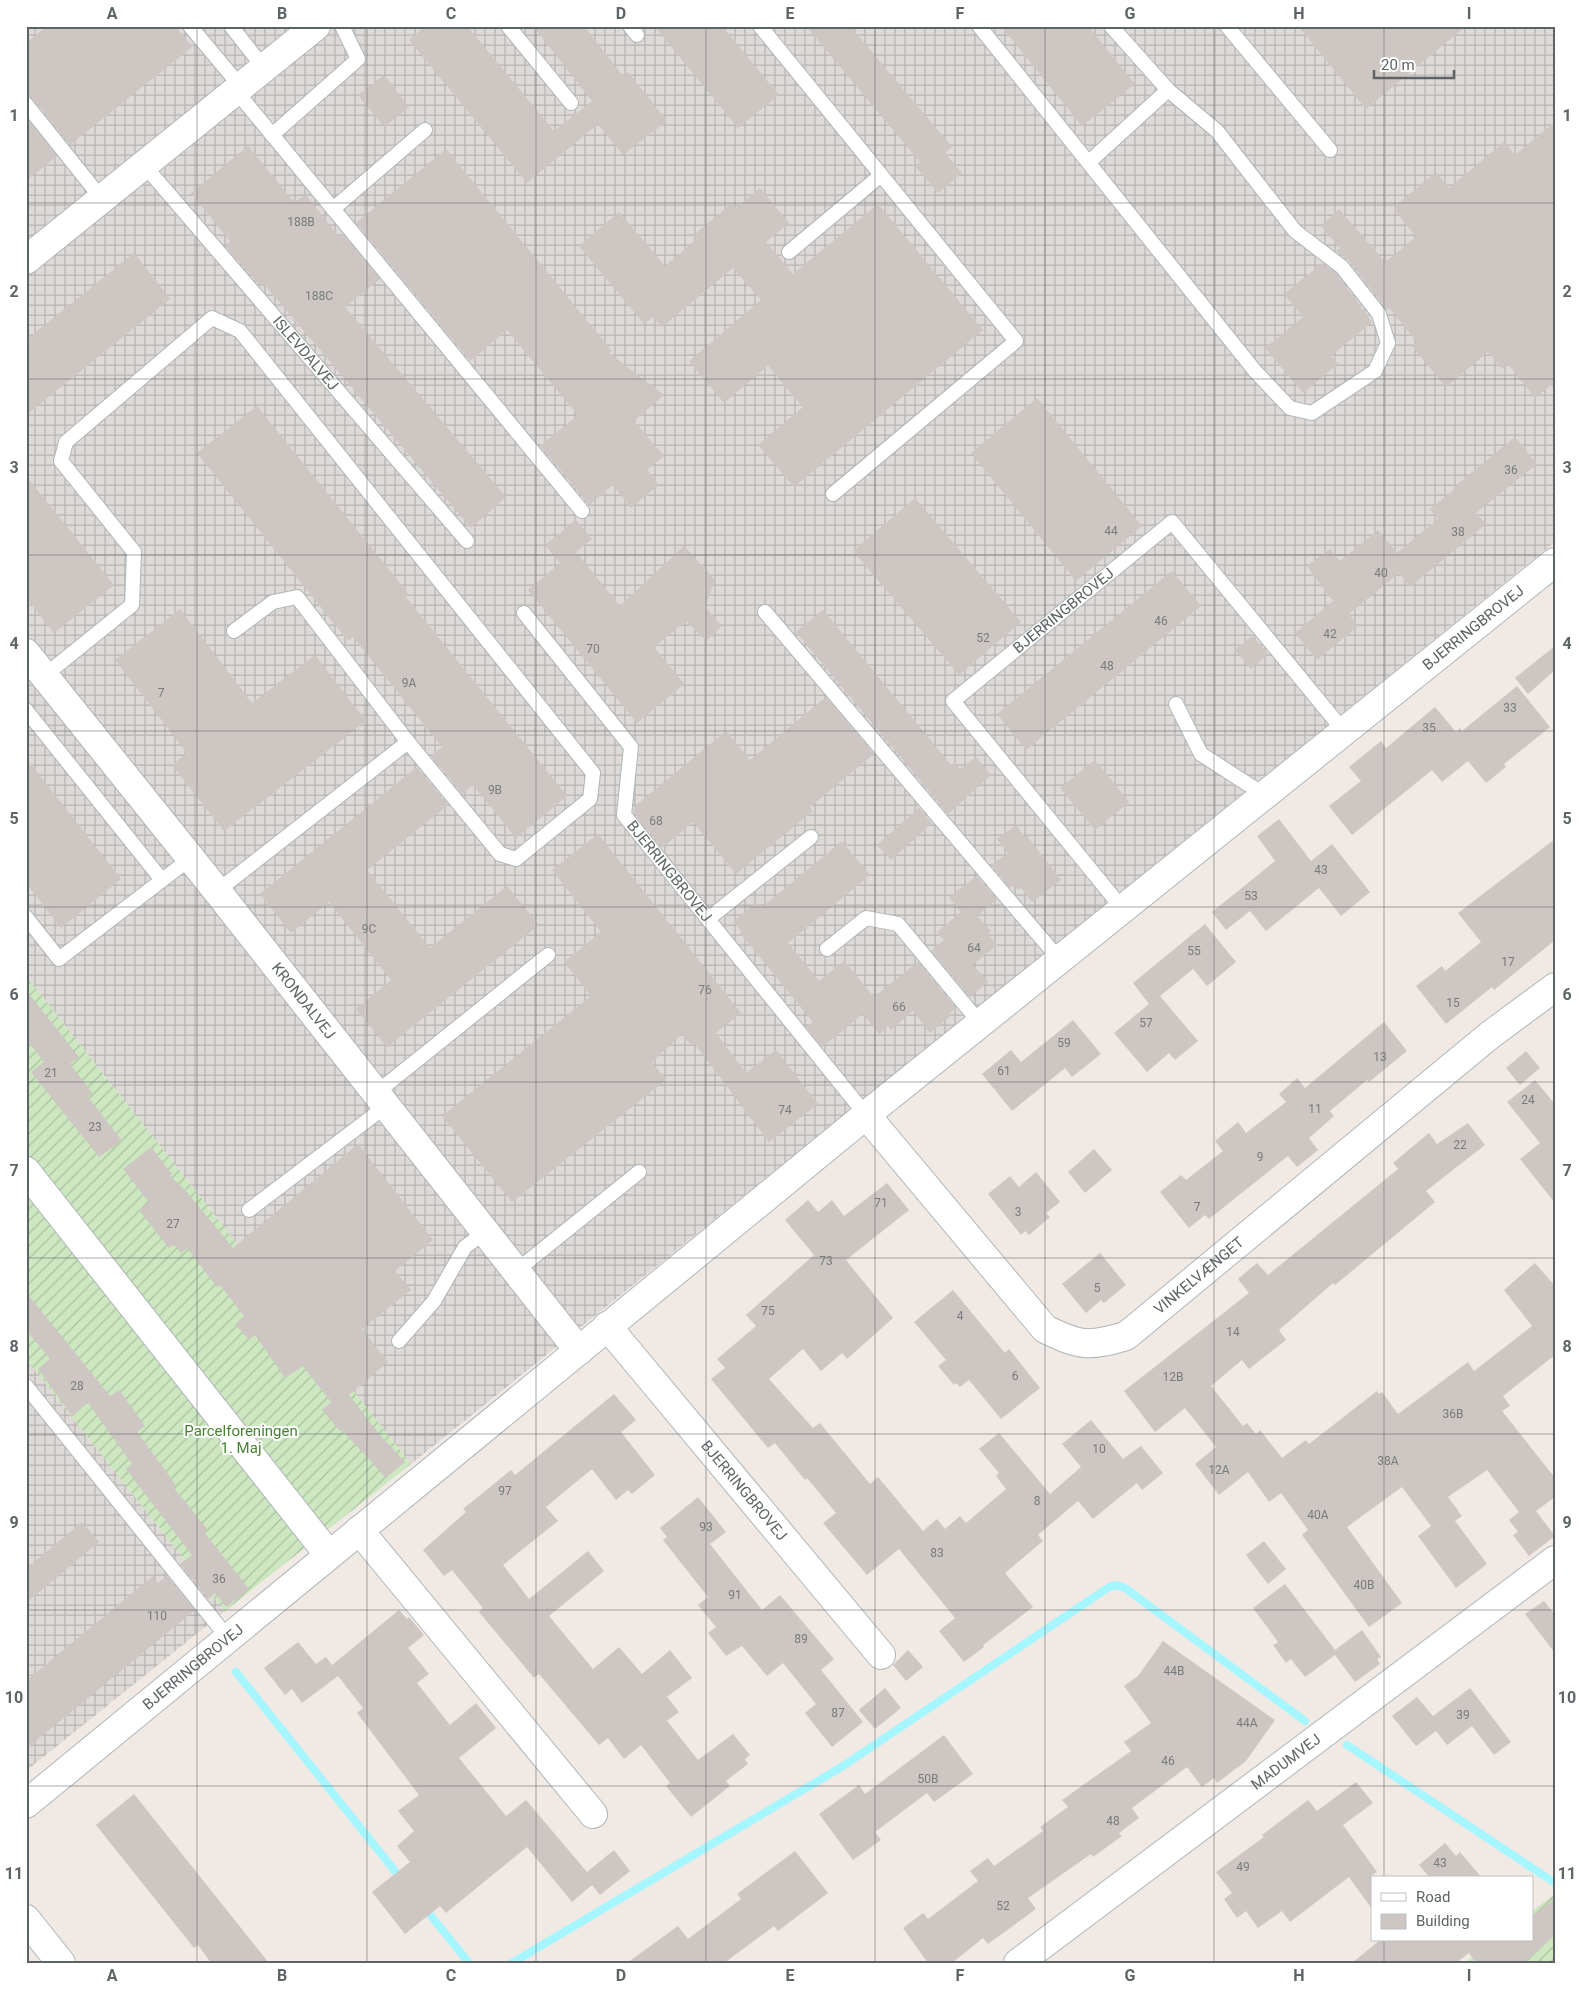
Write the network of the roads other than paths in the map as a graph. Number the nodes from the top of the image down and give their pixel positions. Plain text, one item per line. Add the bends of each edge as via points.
1 (190, 26) edge
2 (231, 26) edge
3 (316, 26) edge
4 (342, 26) edge
5 (508, 26) edge
6 (760, 26) edge
7 (979, 26) edge
8 (1111, 26) edge
9 (1227, 26) edge
10 (264, 68) junction
11 (238, 89) junction
12 (1168, 90) junction
13 (571, 103) dead end
14 (26, 104) edge
15 (425, 130) dead end
16 (272, 135) junction
17 (1330, 150) dead end
18 (1089, 162) junction
19 (144, 165) junction
20 (880, 176) junction
21 (102, 199) junction
22 (333, 209) junction
23 (789, 252) dead end
24 (26, 260) edge
25 (833, 494) dead end
26 (582, 511) dead end
27 (467, 541) dead end
28 (1555, 562) edge
29 (765, 612) dead end
30 (524, 613) dead end
31 (234, 631) dead end
32 (33, 666) edge
33 (1176, 704) dead end
34 (26, 710) edge
35 (1343, 730) junction
36 (408, 742) junction
37 (1263, 794) junction
38 (811, 837) dead end
39 (191, 858) junction
40 (162, 880) junction
41 (217, 891) junction
42 (1122, 908) junction
43 (26, 917) edge
44 (708, 919) junction
45 (828, 949) dead end
46 (548, 955) dead end
47 (1059, 959) junction
48 (1555, 988) edge
49 (980, 1023) junction
50 (381, 1100) junction
51 (866, 1115) junction
52 (26, 1171) edge
53 (639, 1172) dead end
54 (249, 1210) dead end
55 (485, 1232) junction
56 (516, 1271) junction
57 (607, 1326) junction
58 (399, 1341) dead end
59 (579, 1351) junction
60 (26, 1387) edge
61 (359, 1530) junction
62 (329, 1555) junction
63 (1555, 1560) edge
64 (228, 1638) junction
65 (881, 1655) dead end
66 (26, 1804) edge
67 (593, 1814) dead end
68 (26, 1919) edge
69 (60, 1963) edge
70 (1018, 1963) edge

1 - 11 lane
2 - 10 lane
3 - 10 street
4 - 16 lane via 358,59
5 - 13 lane
6 - 20 lane
7 - 18 lane
8 - 12 lane
9 - 17 lane
10 - 11 street
11 - 16 lane
11 - 19 street
12 - 18 lane
12 - 18 lane via 1217,131 1296,231 1342,267 1380,314 1388,343 1375,371 1312,412 1290,408 1255,371
14 - 21 lane
15 - 22 lane
16 - 22 lane
19 - 21 street
19 - 27 lane, ISLEVDALVEJ
20 - 23 lane
20 - 25 lane via 1016,341
21 - 24 street
22 - 26 lane
28 - 35 street, BJERRINGBROVEJ
29 - 47 lane
30 - 44 lane, BJERRINGBROVEJ via 631,747 624,815
31 - 36 lane via 273,602 297,597
32 - 36 lane via 132,605 134,552 61,461 66,442 212,318 240,330 593,773 590,799 516,859 500,854
32 - 39 street, KRONDALVEJ
33 - 37 lane via 1201,754
34 - 40 lane
35 - 37 street, BJERRINGBROVEJ
35 - 42 lane, BJERRINGBROVEJ via 1172,522 953,701
36 - 41 lane
37 - 42 street, BJERRINGBROVEJ
38 - 44 lane
39 - 40 lane
39 - 41 street, KRONDALVEJ
40 - 43 lane via 59,959
41 - 50 street, KRONDALVEJ
42 - 47 street, BJERRINGBROVEJ
44 - 51 lane, BJERRINGBROVEJ
45 - 49 lane via 866,918 898,924
46 - 50 lane
47 - 49 street, BJERRINGBROVEJ
48 - 51 street, VINKELVÆNGET via 1490,1035 1126,1336 1097,1344 1072,1342 1045,1329
49 - 51 street, BJERRINGBROVEJ
50 - 54 lane
50 - 55 street, KRONDALVEJ
51 - 57 street, BJERRINGBROVEJ
52 - 62 street
53 - 56 lane
55 - 56 street, KRONDALVEJ
55 - 58 lane via 465,1247 434,1301
56 - 59 street, KRONDALVEJ
57 - 59 street, BJERRINGBROVEJ
57 - 65 street, BJERRINGBROVEJ
59 - 61 street, BJERRINGBROVEJ
60 - 64 lane
61 - 62 street, BJERRINGBROVEJ
61 - 67 street
62 - 64 street, BJERRINGBROVEJ
63 - 70 street, MADUMVEJ
64 - 66 street, BJERRINGBROVEJ
68 - 69 street

